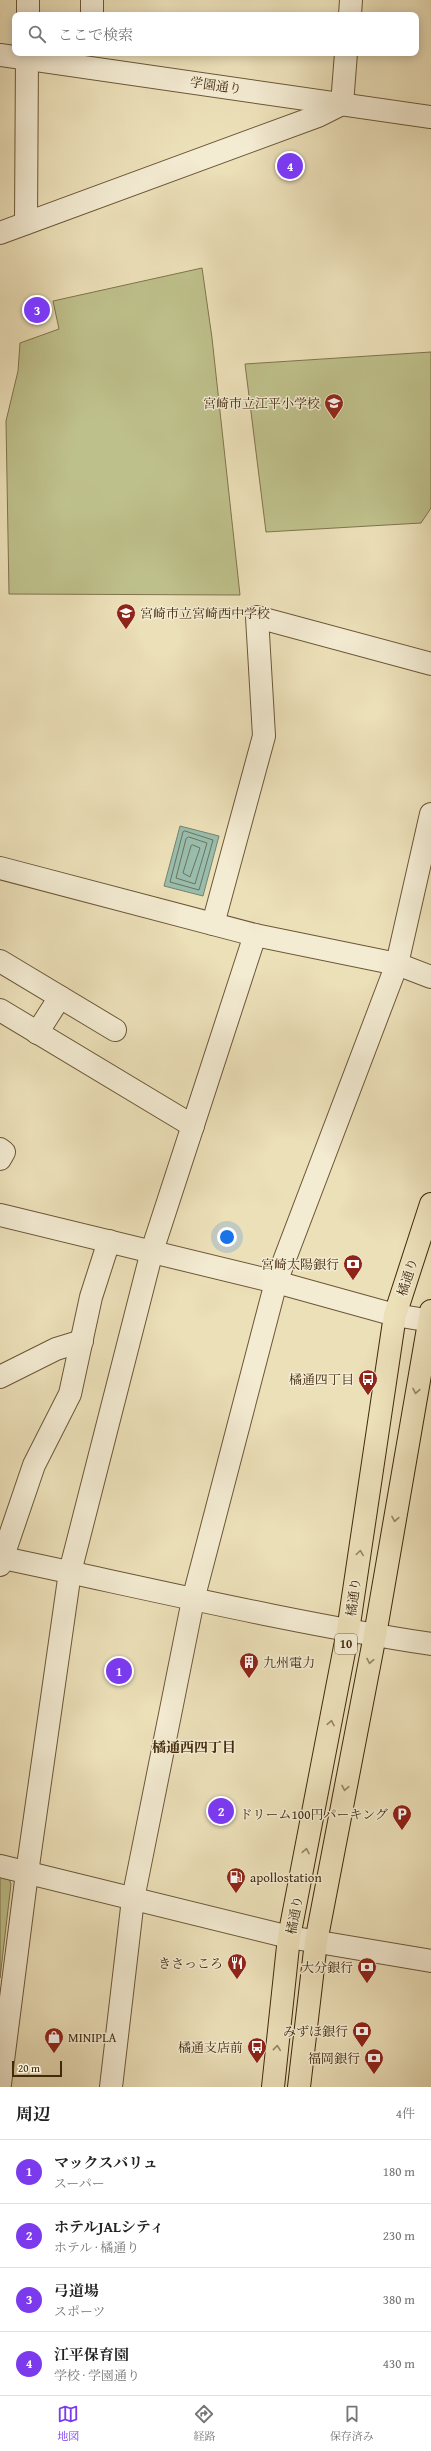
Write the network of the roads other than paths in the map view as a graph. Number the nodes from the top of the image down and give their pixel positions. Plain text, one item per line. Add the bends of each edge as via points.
1 (28, 0) edge
2 (92, 0) edge
3 (351, 0) edge
4 (28, 12) edge
5 (92, 12) edge
6 (350, 12) edge
7 (0, 55) edge
8 (12, 55) edge
9 (26, 56) edge
10 (346, 56) edge
11 (95, 60) edge
12 (342, 104) junction
13 (431, 117) edge
14 (26, 223) junction
15 (0, 233) edge
16 (431, 664) edge
17 (431, 814) edge
18 (0, 868) edge
19 (213, 924) junction
20 (255, 935) junction
21 (0, 961) edge
22 (397, 964) junction
23 (431, 977) edge
24 (60, 997) junction
25 (0, 1010) edge
26 (115, 1030) dead end
27 (38, 1033) junction
28 (193, 1126) junction
29 (0, 1149) edge
30 (0, 1159) edge
31 (431, 1204) edge
32 (10, 1217) edge
33 (0, 1229) edge
34 (109, 1241) junction
35 (152, 1251) junction
36 (276, 1282) junction
37 (395, 1314) junction
38 (430, 1318) edge
39 (82, 1341) junction
40 (0, 1377) edge
41 (2, 1562) edge
42 (70, 1572) junction
43 (193, 1600) junction
44 (348, 1631) junction
45 (375, 1635) junction
46 (431, 1644) edge
47 (0, 1866) edge
48 (27, 1873) junction
49 (134, 1899) junction
50 (289, 1938) junction
51 (316, 1942) junction
52 (431, 1961) edge
53 (3, 2039) edge
54 (0, 2084) edge
55 (111, 2087) edge
56 (273, 2087) edge
57 (299, 2087) edge

1 - 4 street
2 - 5 street
3 - 6 street
7 - 8 street, 学園通り
9 - 11 street, 学園通り
9 - 14 street
10 - 12 street
11 - 12 street, 学園通り
12 - 13 street, 学園通り
12 - 14 street via 318,116
14 - 15 street
16 - 19 street via 257,617 264,736
17 - 22 street
18 - 19 street
19 - 20 street
20 - 22 street
20 - 28 street
21 - 24 street
22 - 23 street
22 - 36 street
24 - 26 street
24 - 27 street
25 - 27 street
27 - 28 street
28 - 35 street
29 - 30 street via 4,1152
31 - 37 highway, 橘通り / 10
32 - 33 street
32 - 34 street
34 - 35 street
34 - 39 street via 91,1297
35 - 36 street
35 - 42 street
36 - 37 street
36 - 43 street
37 - 38 street
44 -> 37 highway, 橘通り / 10
38 -> 45 highway, 橘通り / 10
39 - 40 street via 56,1349
39 - 41 street via 70,1394 34,1465
41 - 42 street
42 - 43 street
42 - 48 street
43 - 44 street
43 - 49 street
44 - 45 street
50 -> 44 highway, 橘通り / 10
45 - 46 street
45 -> 51 highway, 橘通り / 10
47 - 48 street
48 - 49 street
48 - 53 street
49 - 50 street
49 - 55 street
50 - 51 street
56 -> 50 highway, 橘通り / 10
51 - 52 street
51 - 57 highway, 橘通り / 10
53 - 54 street

